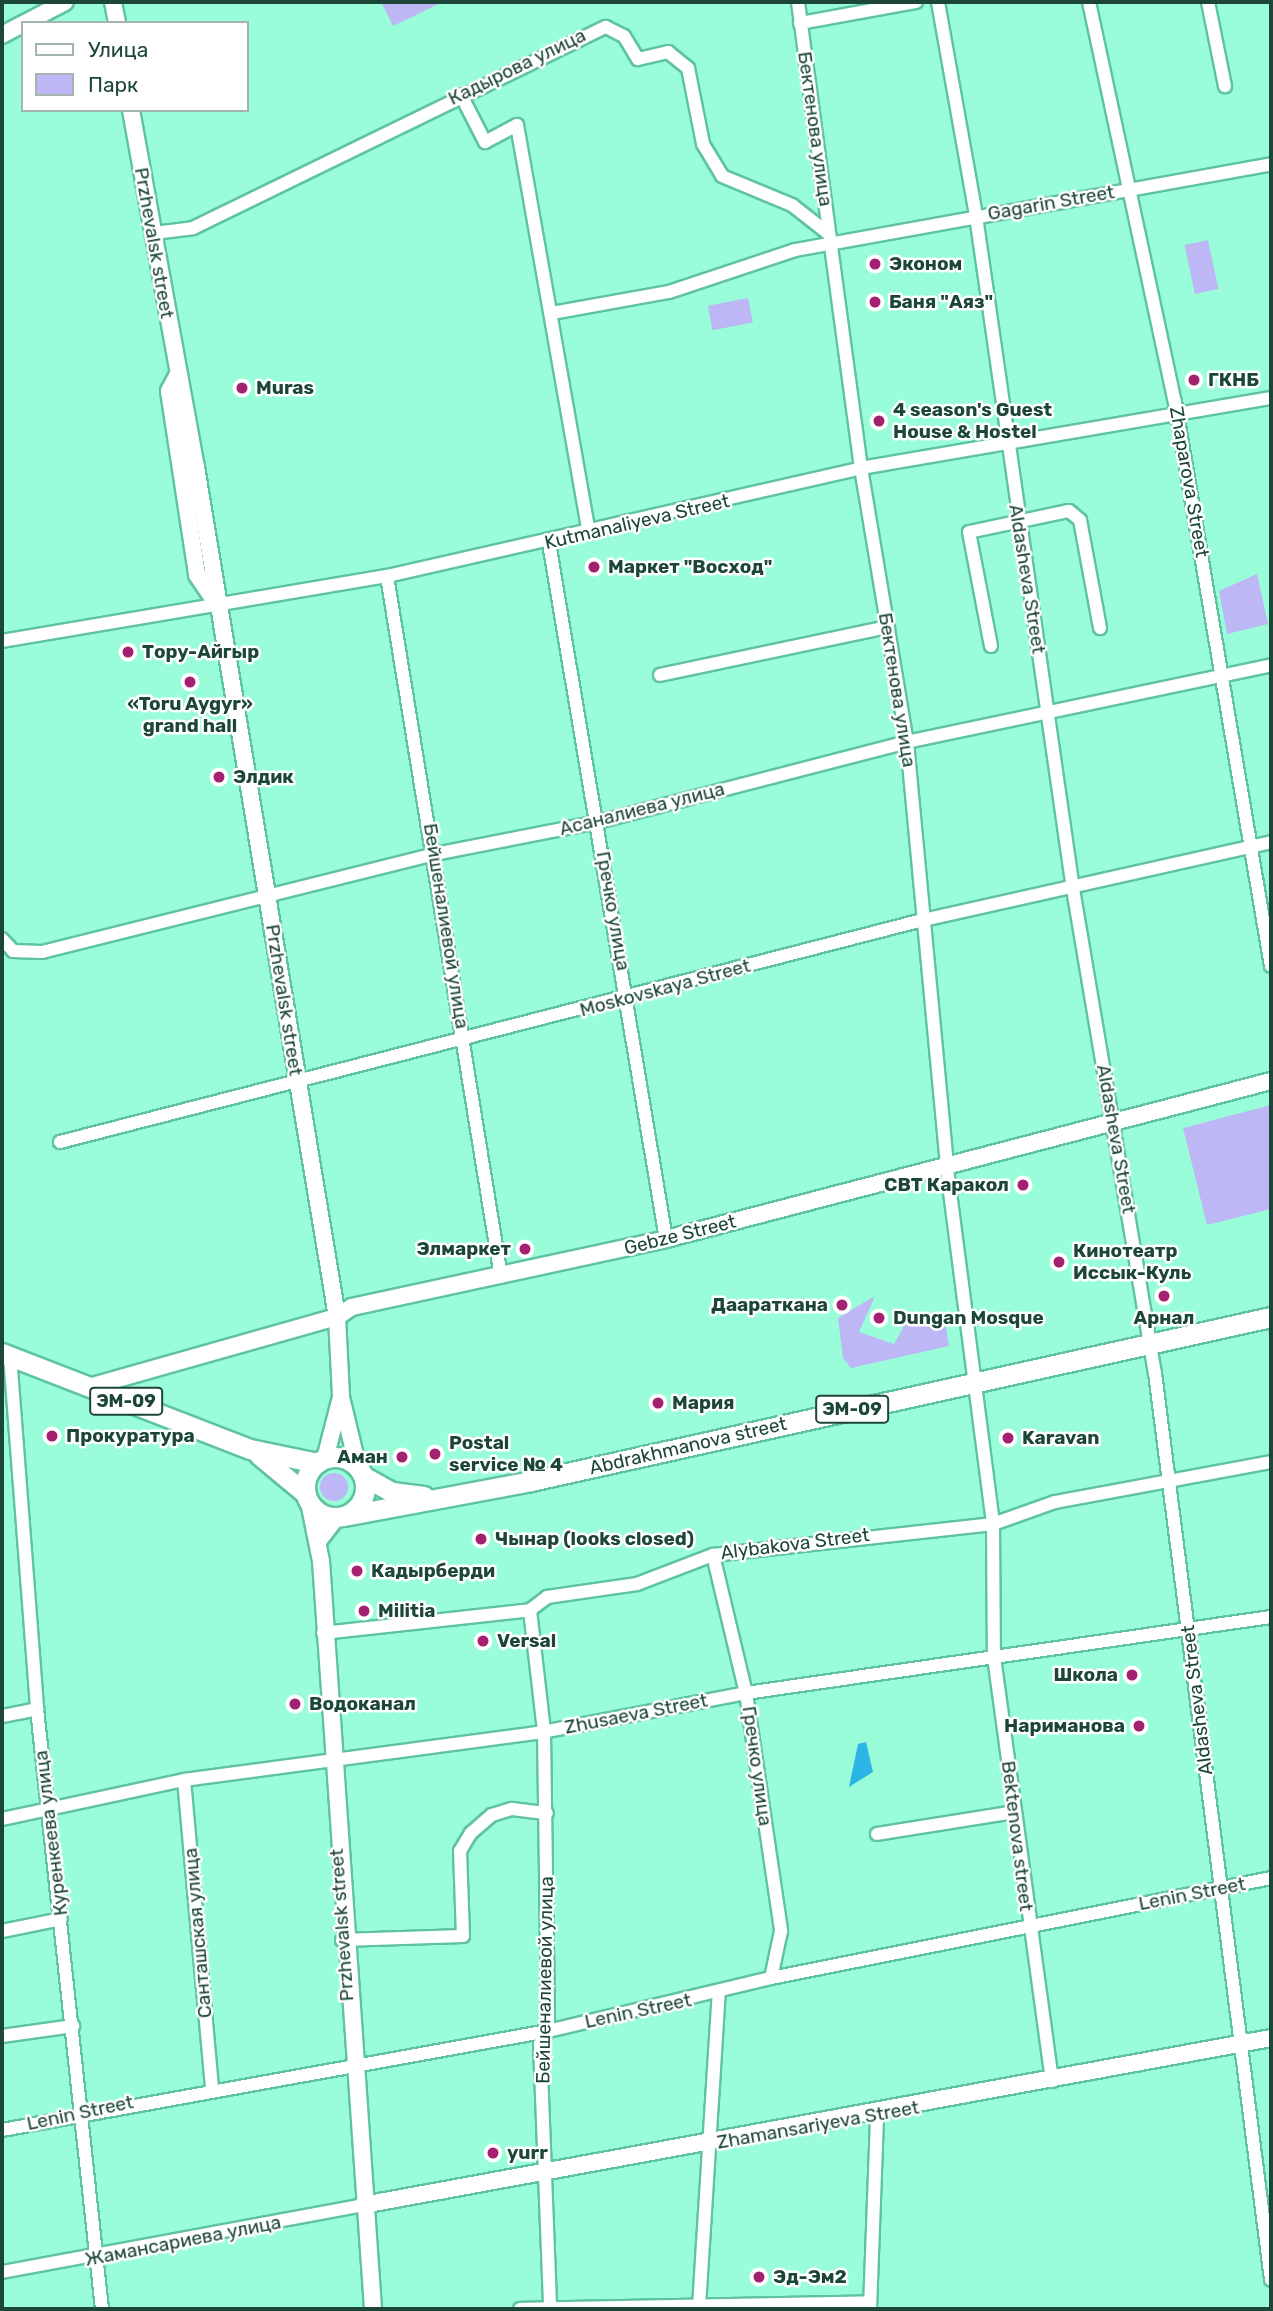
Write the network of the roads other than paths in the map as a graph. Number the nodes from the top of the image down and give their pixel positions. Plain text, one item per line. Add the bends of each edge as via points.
1 (65, 2) edge
2 (113, 2) edge
3 (798, 2) edge
4 (916, 2) edge
5 (938, 2) edge
6 (1089, 2) edge
7 (1208, 2) edge
8 (28, 21) edge
9 (117, 21) edge
10 (800, 23) junction
11 (21, 25) edge
12 (2, 35) edge
13 (1225, 86) dead end
14 (461, 95) junction
15 (131, 112) edge
16 (1271, 164) edge
17 (1134, 189) junction
18 (976, 216) junction
19 (154, 233) junction
20 (830, 240) junction
21 (552, 313) junction
22 (1271, 398) edge
23 (1175, 413) junction
24 (1005, 447) junction
25 (861, 468) junction
26 (1019, 522) junction
27 (590, 533) junction
28 (550, 543) junction
29 (387, 576) junction
30 (217, 605) junction
31 (888, 627) junction
32 (1100, 628) dead end
33 (2, 641) edge
34 (991, 646) dead end
35 (1271, 665) edge
36 (660, 675) dead end
37 (1222, 678) junction
38 (1048, 715) junction
39 (907, 741) junction
40 (598, 822) junction
41 (1271, 842) edge
42 (1249, 848) junction
43 (435, 855) junction
44 (1073, 889) junction
45 (267, 900) junction
46 (923, 920) junction
47 (2, 939) edge
48 (1271, 966) edge
49 (629, 999) junction
50 (464, 1039) junction
51 (297, 1080) junction
52 (1271, 1081) edge
53 (1113, 1119) junction
54 (60, 1142) dead end
55 (947, 1169) junction
56 (666, 1239) junction
57 (500, 1277) junction
58 (337, 1317) junction
59 (1271, 1318) edge
60 (1150, 1344) junction
61 (6, 1355) edge
62 (974, 1382) junction
63 (89, 1387) junction
64 (341, 1396) junction
65 (250, 1449) junction
66 (321, 1461) junction
67 (1271, 1462) edge
68 (360, 1472) junction
69 (1171, 1479) junction
70 (308, 1498) junction
71 (432, 1498) junction
72 (340, 1516) junction
73 (993, 1524) junction
74 (319, 1540) junction
75 (713, 1555) junction
76 (530, 1610) junction
77 (1271, 1617) edge
78 (1189, 1629) junction
79 (323, 1633) junction
80 (994, 1657) junction
81 (746, 1693) junction
82 (37, 1709) junction
83 (2, 1716) edge
84 (544, 1731) junction
85 (332, 1761) junction
86 (184, 1780) junction
87 (48, 1810) junction
88 (1014, 1812) junction
89 (547, 1813) junction
90 (2, 1819) edge
91 (877, 1834) dead end
92 (1271, 1878) edge
93 (1219, 1888) junction
94 (61, 1919) junction
95 (1028, 1926) junction
96 (2, 1931) edge
97 (342, 1940) junction
98 (771, 1978) junction
99 (719, 1993) junction
100 (73, 2026) junction
101 (548, 2031) junction
102 (2, 2036) edge
103 (1271, 2038) edge
104 (1238, 2045) junction
105 (351, 2067) junction
106 (1052, 2081) junction
107 (212, 2087) junction
108 (82, 2111) junction
109 (877, 2115) junction
110 (2, 2130) edge
111 (707, 2145) junction
112 (547, 2174) junction
113 (363, 2205) junction
114 (1269, 2253) edge
115 (97, 2259) junction
116 (2, 2272) edge
117 (1271, 2280) edge
118 (870, 2305) edge
119 (841, 2306) edge
120 (704, 2308) edge
121 (102, 2309) edge
122 (373, 2309) edge
123 (520, 2309) edge
124 (550, 2309) edge

1 - 8 main road
2 - 9 main road
3 - 10 street, Бектенова улица
4 - 10 street
5 - 18 street, Aldasheva Street
6 - 17 street, Zhaparova Street
7 - 13 street
10 - 20 street, Бектенова улица
11 - 12 main road
14 - 19 street, Кадырова улица via 192,228
14 - 20 street, Кадырова улица via 592,30 612,29 624,36 638,59 668,52 688,68 703,144 722,176 792,205
14 - 21 street via 485,142 517,125
15 - 19 main road, Przhevalsk street
16 - 17 street, Gagarin Street
17 - 18 street, Gagarin Street
17 - 23 street, Zhaparova Street
18 - 20 street, Gagarin Street
18 - 24 street, Aldasheva Street
19 - 30 main road, Przhevalsk street
20 - 21 street, Gagarin Street via 669,292
20 - 25 street, Бектенова улица
21 - 27 street
22 - 23 street, Kutmanaliyeva Street
23 - 24 street, Kutmanaliyeva Street
23 - 37 street, Zhaparova Street
24 - 25 street, Kutmanaliyeva Street
24 - 26 street, Aldasheva Street
25 - 27 street, Kutmanaliyeva Street
25 - 31 street, Бектенова улица
26 - 32 street via 1078,514
26 - 34 street via 969,532
26 - 38 street, Aldasheva Street
27 - 28 street, Kutmanaliyeva Street
28 - 29 street, Kutmanaliyeva Street
28 - 40 street, Гречко улица
29 - 30 street, Kutmanaliyeva Street
29 - 43 street, Бейшеналиевой улица
30 - 33 street, Kutmanaliyeva Street
30 - 45 main road, Przhevalsk street
31 - 36 street
31 - 39 street, Бектенова улица
35 - 37 street, Асаналиева улица
37 - 38 street, Асаналиева улица
37 - 42 street, Zhaparova Street
38 - 39 street, Асаналиева улица
38 - 44 street, Aldasheva Street
39 - 40 street, Асаналиева улица
39 - 46 street, Бектенова улица
40 - 43 street, Асаналиева улица
40 - 49 street, Гречко улица
41 - 42 street, Moskovskaya Street
42 - 44 street, Moskovskaya Street
42 - 48 street, Zhaparova Street
43 - 45 street, Асаналиева улица
43 - 50 street, Бейшеналиевой улица
44 - 46 street, Moskovskaya Street
44 - 53 street, Aldasheva Street
45 - 47 street, Асаналиева улица via 42,952 13,951
45 - 51 main road, Przhevalsk street
46 - 49 street, Moskovskaya Street
46 - 55 street, Бектенова улица
49 - 50 street, Moskovskaya Street
49 - 56 street, Гречко улица
50 - 51 street, Moskovskaya Street
50 - 57 street, Бейшеналиевой улица
51 - 54 street, Moskovskaya Street
51 - 58 main road, Przhevalsk street
52 - 53 main road, Gebze Street
53 - 55 main road, Gebze Street
53 - 60 street, Aldasheva Street
55 - 56 main road, Gebze Street
55 - 62 street, Бектенова улица
56 - 57 main road, Gebze Street
57 - 58 main road, Gebze Street via 352,1307
58 - 63 main road, Gebze Street
58 - 64 main road, Przhevalsk street
59 - 60 highway, Abdrakhmanova street / ЭМ-09
60 - 62 highway, Abdrakhmanova street / ЭМ-09
60 - 69 street, Aldasheva Street
61 - 63 highway, ЭМ-09
61 - 82 street, Куренкеева улица
62 - 71 highway, Abdrakhmanova street / ЭМ-09
62 - 73 street, Bektenova street
63 - 65 highway, ЭМ-09
64 - 66 main road, Przhevalsk street
64 - 68 main road, Przhevalsk street
65 - 66 highway, ЭМ-09
65 - 70 highway, ЭМ-09
66 - 68 highway, ЭМ-09 via 343,1459
66 - 70 highway via 307,1478
67 - 69 street, Alybakova Street
68 - 71 highway, ЭМ-09 via 393,1492
68 - 72 highway via 362,1501
69 - 73 street, Alybakova Street via 1055,1502
69 - 78 street, Aldasheva Street
70 - 72 highway, ЭМ-09
70 - 74 main road, Przhevalsk street
71 - 72 highway, ЭМ-09
72 - 74 main road
73 - 75 street, Alybakova Street
73 - 80 street, Bektenova street
74 - 79 main road, Przhevalsk street
75 - 76 street, Alybakova Street via 637,1584 547,1597
75 - 81 street, Гречко улица
76 - 79 street, Alybakova Street
76 - 84 street, Бейшеналиевой улица
77 - 78 street, Zhusaeva Street
78 - 80 street, Zhusaeva Street
78 - 93 street, Aldasheva Street
79 - 85 main road, Przhevalsk street
80 - 81 street, Zhusaeva Street
80 - 88 street, Bektenova street
81 - 84 street, Zhusaeva Street
81 - 98 street, Гречко улица via 781,1931
82 - 83 street
82 - 87 street, Куренкеева улица
84 - 85 street, Zhusaeva Street
84 - 89 street, Бейшеналиевой улица
85 - 86 street, Zhusaeva Street
85 - 97 main road, Przhevalsk street
86 - 87 street, Zhusaeva Street
86 - 107 street, Санташская улица
87 - 90 street, Zhusaeva Street
87 - 94 street, Куренкеева улица
88 - 91 street
88 - 95 street, Bektenova street
89 - 97 street via 512,1809 492,1815 471,1833 460,1851 463,1936
89 - 101 street, Бейшеналиевой улица
92 - 93 street, Lenin Street
93 - 95 street, Lenin Street
93 - 104 street, Aldasheva Street
94 - 96 street
94 - 100 street, Куренкеева улица
95 - 98 street, Lenin Street
95 - 106 street, Bektenova street
97 - 105 main road, Przhevalsk street
98 - 99 street, Lenin Street
99 - 101 street, Lenin Street
99 - 111 street
100 - 102 street
100 - 108 street, Куренкеева улица
101 - 105 street, Lenin Street
101 - 112 street, Бейшеналиевой улица via 540,2044
103 - 104 main road, Zhamansariyeva Street
104 - 106 main road, Zhamansariyeva Street
104 - 114 street, Aldasheva Street
105 - 107 street, Lenin Street
105 - 113 main road, Przhevalsk street
106 - 109 main road, Zhamansariyeva Street
107 - 108 street, Lenin Street
108 - 110 street, Lenin Street
108 - 115 street, Куренкеева улица
109 - 111 main road, Zhamansariyeva Street
109 - 118 street
111 - 112 main road, Zhamansariyeva Street
111 - 120 street
112 - 113 main road, Zhamansariyeva Street
112 - 124 street, Бейшеналиевой улица
113 - 115 street, Жамансариева улица
113 - 122 main road, Przhevalsk street
114 - 117 street, Aldasheva Street
115 - 116 street, Жамансариева улица
115 - 121 street, Куренкеева улица
118 - 119 street
119 - 120 street
120 - 124 street
123 - 124 street

